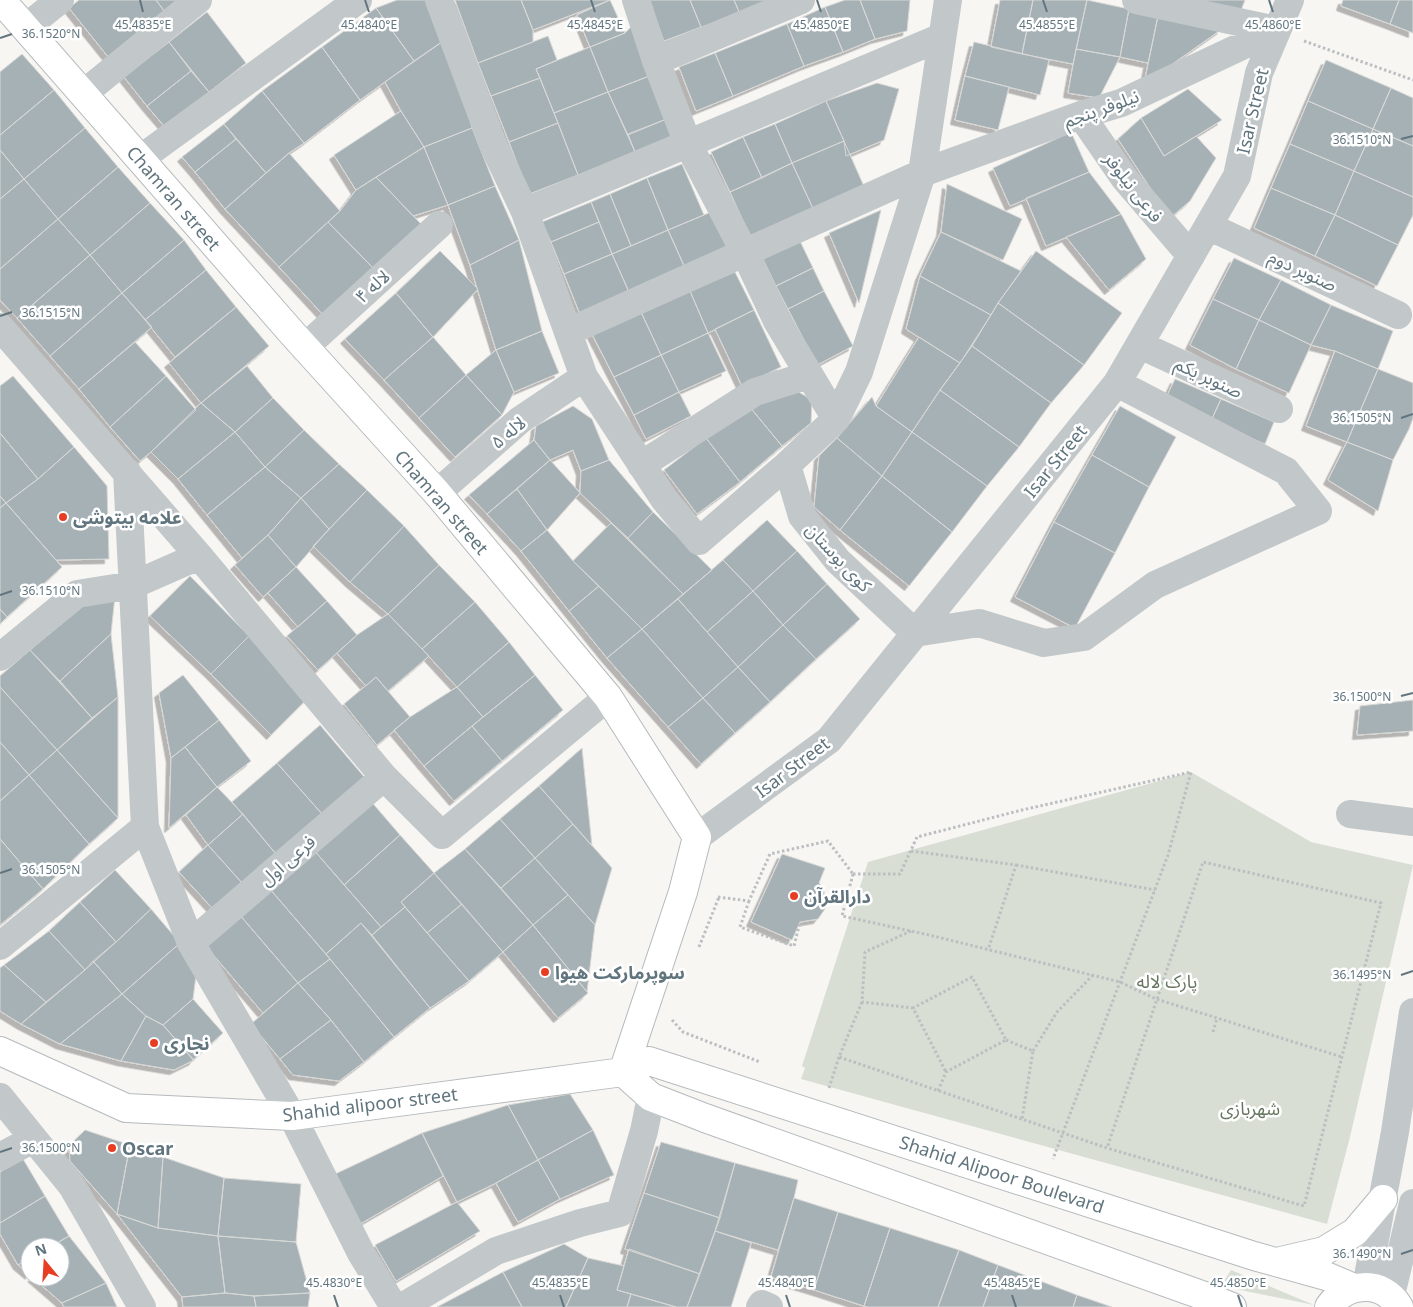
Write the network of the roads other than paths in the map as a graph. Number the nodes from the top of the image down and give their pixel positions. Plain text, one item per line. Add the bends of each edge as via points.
1 (1, 0) edge
2 (60, 0) edge
3 (198, 0) edge
4 (358, 0) edge
5 (439, 0) edge
6 (636, 0) edge
7 (801, 0) edge
8 (948, 0) edge
9 (1136, 0) edge
10 (1290, 0) edge
11 (25, 28) junction
12 (1276, 30) junction
13 (942, 37) junction
14 (656, 61) junction
15 (83, 94) junction
16 (1081, 115) junction
17 (688, 144) junction
18 (140, 159) junction
19 (922, 173) junction
20 (525, 212) junction
21 (439, 225) dead end
22 (1208, 226) junction
23 (746, 253) junction
24 (1190, 256) junction
25 (1398, 315) dead end
26 (568, 332) junction
27 (5, 345) edge
28 (1140, 345) junction
29 (304, 348) junction
30 (809, 375) junction
31 (584, 378) junction
32 (1118, 383) junction
33 (1279, 409) dead end
34 (836, 419) junction
35 (641, 465) junction
36 (787, 465) junction
37 (127, 472) junction
38 (437, 493) junction
39 (199, 556) junction
40 (134, 585) junction
41 (915, 633) junction
42 (0, 657) edge
43 (608, 697) junction
44 (384, 777) junction
45 (1350, 814) dead end
46 (1413, 822) edge
47 (144, 827) junction
48 (697, 837) junction
49 (191, 942) junction
50 (0, 946) edge
51 (1413, 1012) edge
52 (0, 1052) edge
53 (649, 1061) joint
54 (623, 1072) junction
55 (0, 1097) edge
56 (651, 1097) junction
57 (292, 1116) junction
58 (33, 1139) junction
59 (0, 1157) edge
60 (1383, 1199) junction
61 (1413, 1204) edge
62 (1277, 1262) junction
63 (1386, 1297) edge
64 (142, 1307) edge
65 (394, 1307) edge
66 (402, 1307) edge
67 (760, 1307) edge
68 (769, 1307) edge
69 (1232, 1307) edge
70 (1329, 1307) edge

1 - 11 main road, Chamran street
2 - 11 street
3 - 15 street
4 - 18 street
5 - 20 street via 492,142
6 - 14 street
7 - 14 street
8 - 13 street
9 - 12 street
10 - 12 street, Isar Street
11 - 15 main road, Chamran street
12 - 16 street, نیلوفر پنجم via 1121,103
12 - 22 street, Isar Street via 1259,73 1237,176
13 - 17 street
13 - 19 street
14 - 17 street
15 - 18 main road, Chamran street
16 - 19 street, نیلوفر پنجم
16 - 24 street, فرعی نیلوفر via 1125,179
17 - 20 street
17 - 23 street
18 - 29 main road, Chamran street
19 - 23 street, نیلوفر پنجم
19 - 34 street via 859,372
20 - 26 street
21 - 29 street, لاله ۴
22 - 24 street, Isar Street
22 - 25 street, صنوبر دوم
23 - 26 street, نیلوفر پنجم
23 - 30 street via 777,321
24 - 28 street, Isar Street
26 - 31 street
27 - 37 street
28 - 32 street, Isar Street
28 - 33 street, صنوبر یکم
29 - 38 main road, Chamran street
30 - 34 street
30 - 35 street via 755,392
31 - 35 street
31 - 38 street, لاله ۵ via 520,420
32 - 41 street, Isar Street
32 - 41 street via 1286,471 1318,510 1155,585 1084,637 1044,643 979,623
34 - 36 street
35 - 36 street via 699,541
36 - 41 street, کوی بوستان via 802,516 838,561
37 - 39 street
37 - 40 street
38 - 43 main road, Chamran street
39 - 40 street
39 - 44 street
40 - 42 street via 77,594
40 - 47 street
41 - 48 street, Isar Street via 829,740
43 - 44 street via 442,836
43 - 48 main road, Chamran street
44 - 49 street, فرعی اول
45 - 46 street
47 - 49 street
47 - 50 street
48 - 54 main road via 683,892
49 - 57 street
51 - 60 street
52 - 57 main road, Shahid alipoor street via 126,1108
53 - 54 main road, Shahid alipoor street
53 - 62 main road, Shahid Alipoor Boulevard
54 - 56 main road
54 - 57 main road, Shahid alipoor street
55 - 58 street
56 - 66 street via 620,1213 496,1251
56 - 69 main road
57 - 65 street via 360,1253
58 - 59 street
58 - 64 street via 72,1186
60 - 62 main road via 1355,1232 1324,1251
60 - 63 street
61 - 63 street
62 - 63 main road, Shahid Alipoor Boulevard
63 - 70 main road via 1343,1292
67 - 68 street via 762,1304

